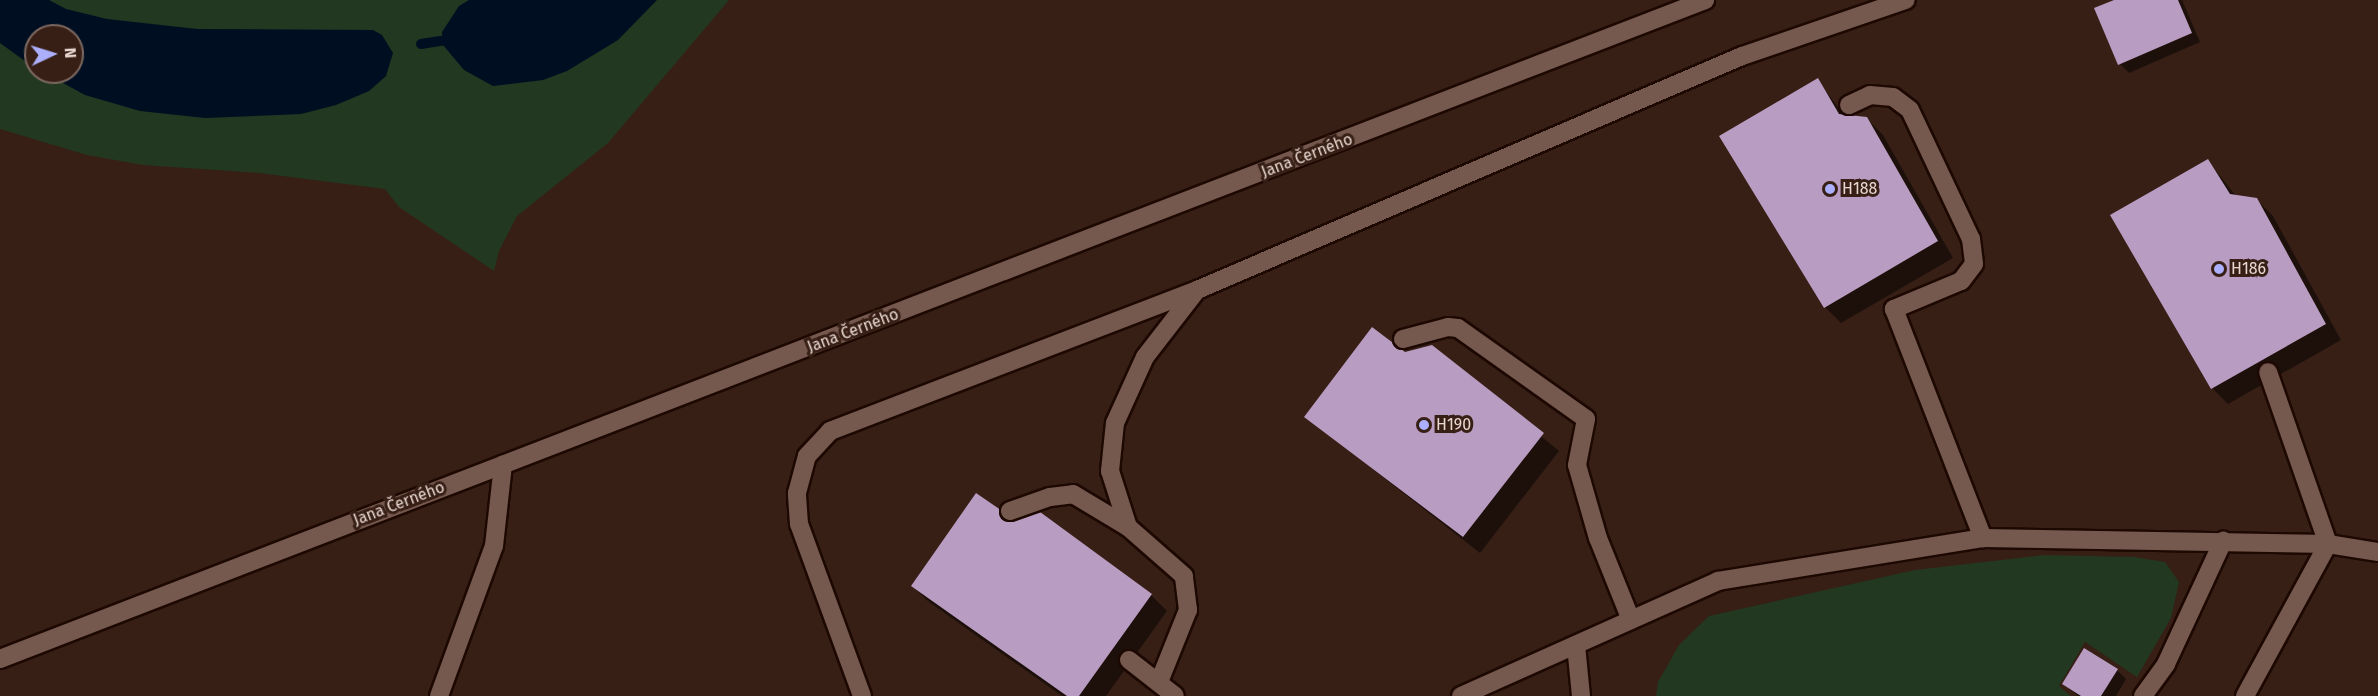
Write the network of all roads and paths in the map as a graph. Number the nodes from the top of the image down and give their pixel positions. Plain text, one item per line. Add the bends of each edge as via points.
1 (1706, 0) edge
2 (1906, 0) edge
3 (1849, 105) dead end
4 (1197, 290) junction
5 (1403, 339) dead end
6 (2268, 372) dead end
7 (503, 464) junction
8 (1010, 511) dead end
9 (1128, 526) junction
10 (1983, 538) junction
11 (2223, 541) junction
12 (2328, 544) junction
13 (2378, 552) edge
14 (1631, 620) junction
15 (1576, 645) junction
16 (0, 659) edge
17 (1129, 660) dead end
18 (1160, 682) junction
19 (439, 696) edge
20 (862, 696) edge
21 (1175, 696) edge
22 (1461, 696) edge
23 (1581, 696) edge
24 (2143, 696) edge
25 (2245, 696) edge

1 - 7 street, Jana Černého via 1119,230
2 - 4 street via 1742,56
3 - 10 street via 1870,95 1893,97 1910,110 1971,239 1974,264 1961,281 1894,309
4 - 9 street via 1145,357 1115,423 1110,471
4 - 20 street via 830,431 807,456 797,493 799,524
5 - 14 street via 1458,328 1586,419 1578,465 1598,538
6 - 12 street
7 - 16 street, Jana Černého
7 - 19 street via 494,546
8 - 9 street via 1072,494
9 - 18 street via 1184,576 1188,610
10 - 11 street
10 - 14 street via 1718,581
11 - 12 street
11 - 24 street via 2166,664
12 - 13 street
12 - 25 street
14 - 15 street
15 - 22 street
15 - 23 street
17 - 18 street
18 - 21 street

